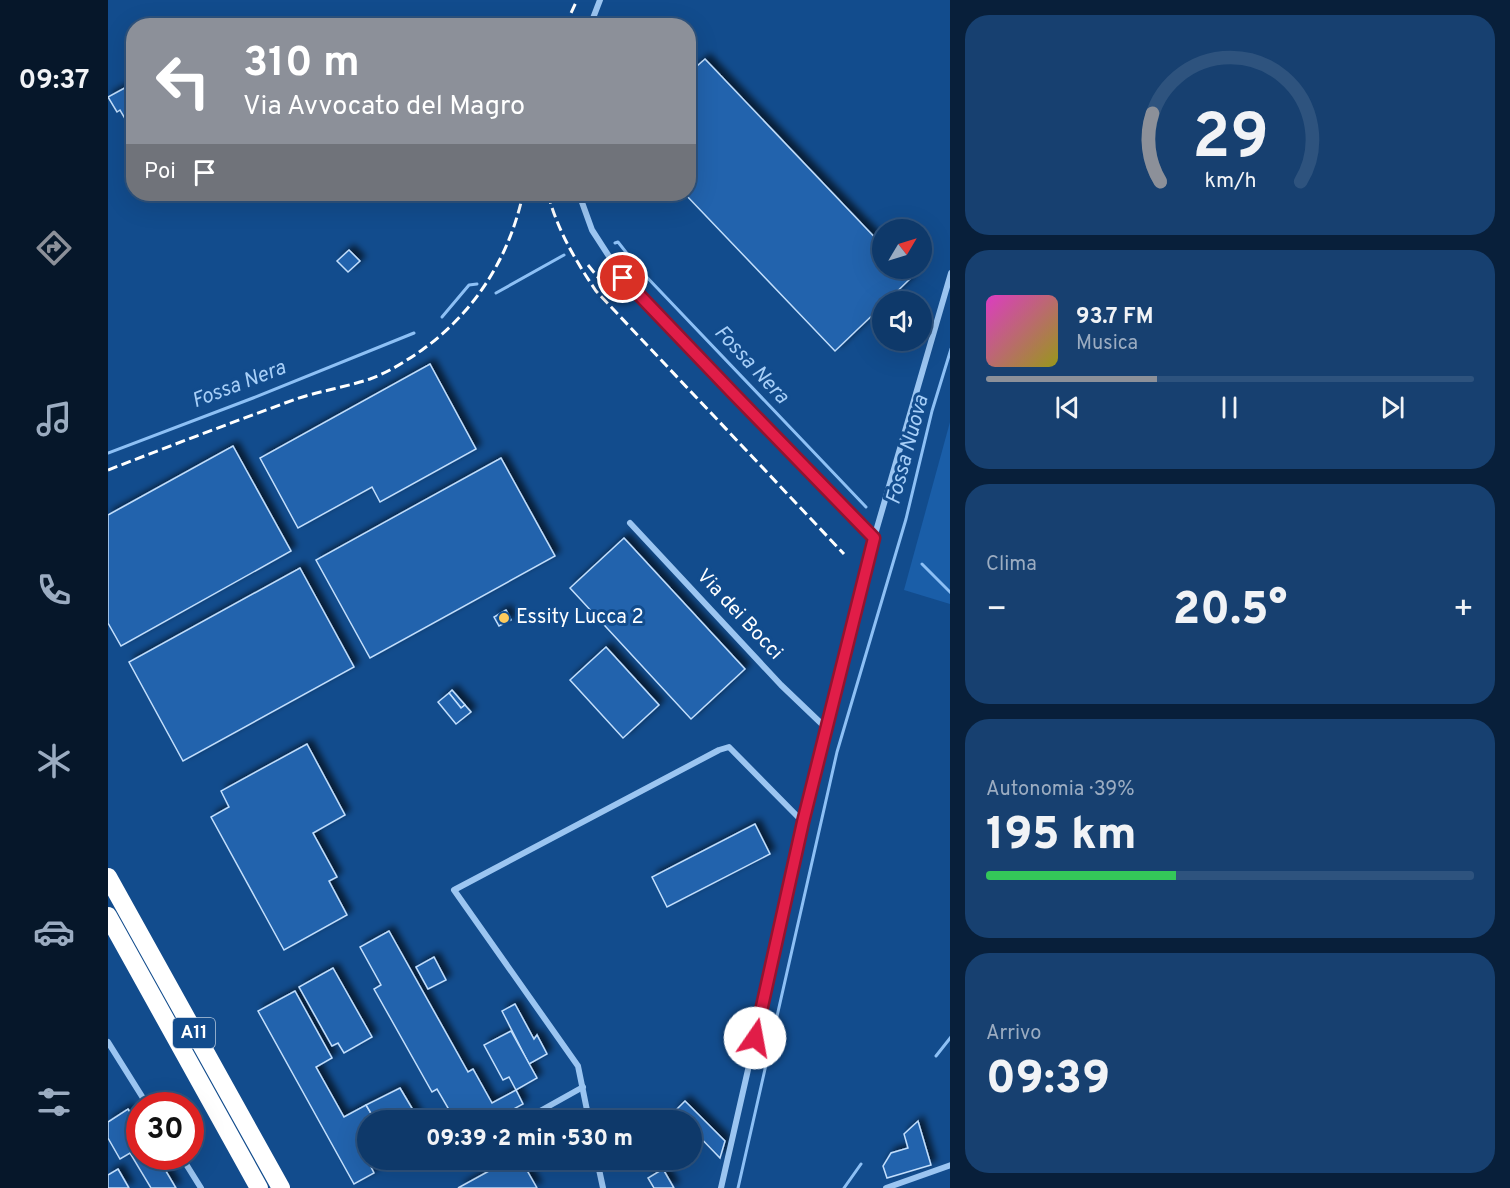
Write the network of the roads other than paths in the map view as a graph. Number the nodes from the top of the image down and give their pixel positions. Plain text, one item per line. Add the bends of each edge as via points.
1 (600, 0) edge
2 (593, 18) edge
3 (582, 201) edge
4 (950, 276) edge
5 (630, 523) dead end
6 (874, 538) junction
7 (826, 729) junction
8 (803, 822) junction
9 (108, 877) edge
10 (108, 916) edge
11 (108, 1042) edge
12 (583, 1087) junction
13 (139, 1092) edge
14 (542, 1110) edge
15 (587, 1110) edge
16 (950, 1165) edge
17 (190, 1170) edge
18 (599, 1170) edge
19 (201, 1188) edge
20 (259, 1188) edge
21 (280, 1188) edge
22 (603, 1188) edge
23 (721, 1188) edge
24 (886, 1188) edge

1 - 2 street
3 - 6 street via 592,230 623,278
4 - 6 street
5 - 7 street, Via dei Bocci
6 - 7 street
7 - 8 street
8 - 12 street via 729,747 454,890 578,1066
8 - 23 street
9 - 21 highway, A11
10 - 20 highway, A11
11 - 13 street
12 - 14 street
12 - 15 street
16 - 24 street
17 - 19 street
18 - 22 street

